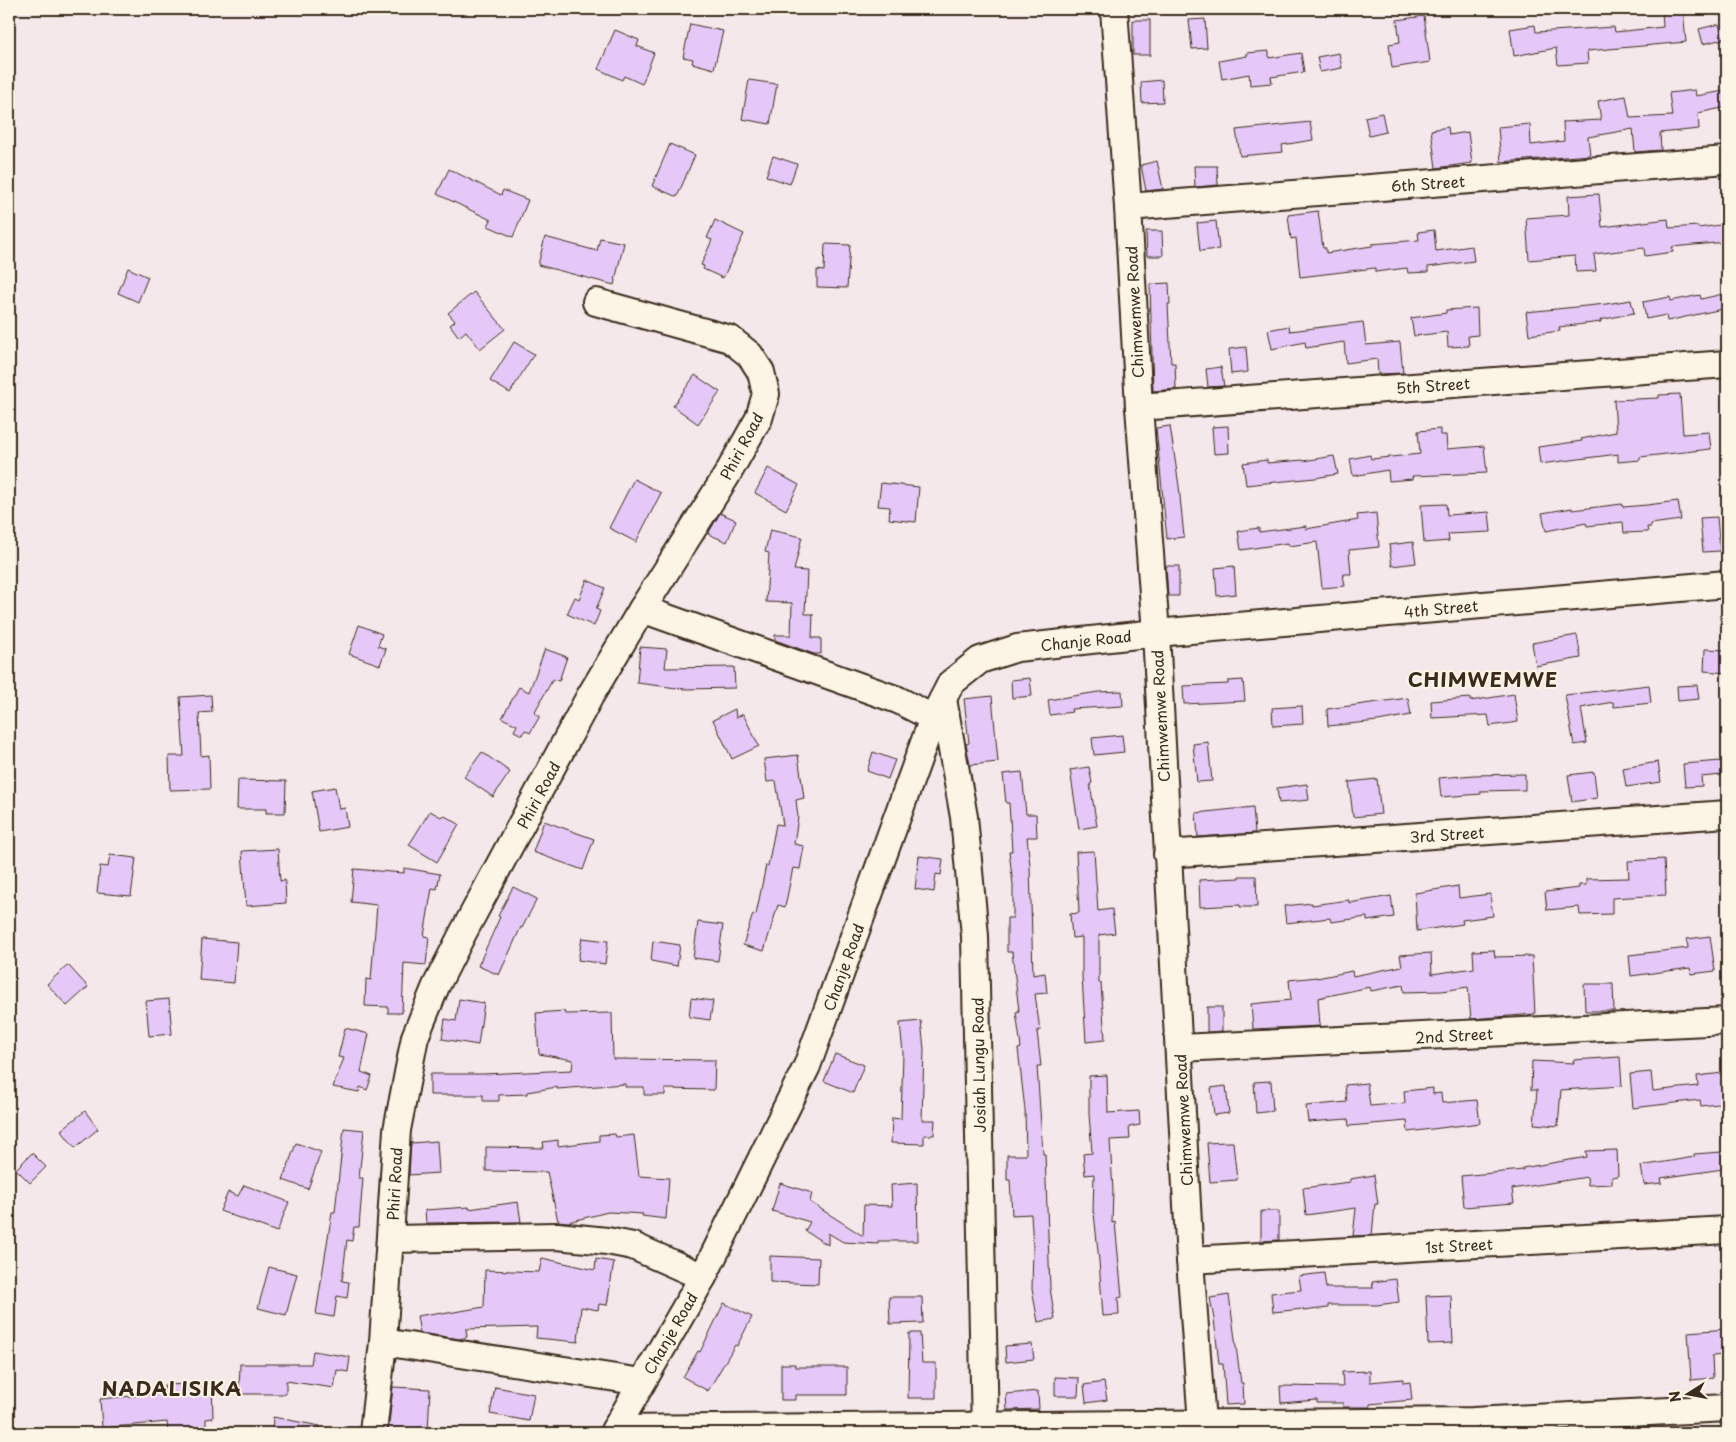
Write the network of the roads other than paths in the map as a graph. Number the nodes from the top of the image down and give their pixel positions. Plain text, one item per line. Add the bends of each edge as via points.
1 (1114, 9) edge
2 (1727, 160) edge
3 (1128, 207) junction
4 (596, 302) dead end
5 (1727, 364) edge
6 (1139, 406) junction
7 (1727, 584) edge
8 (642, 608) junction
9 (1156, 633) junction
10 (938, 709) junction
11 (1727, 814) edge
12 (1167, 854) junction
13 (1727, 1021) edge
14 (1180, 1048) junction
15 (1727, 1230) edge
16 (391, 1239) junction
17 (1190, 1260) junction
18 (703, 1277) junction
19 (383, 1342) junction
20 (642, 1382) junction
21 (1727, 1408) edge
22 (1202, 1423) junction
23 (1473, 1427) edge
24 (985, 1429) edge
25 (614, 1431) edge
26 (373, 1433) edge

1 - 3 street, Chimwemwe Road
2 - 3 street, 6th Street
3 - 6 street, Chimwemwe Road
4 - 8 street, Phiri Road via 730,339 750,355 765,383 766,394 759,418 727,475
5 - 6 street, 5th Street
6 - 9 street, Chimwemwe Road
7 - 9 street, 4th Street
8 - 10 street via 898,700
8 - 16 street, Phiri Road via 590,696 463,933 415,1037 397,1130
9 - 10 street, Chanje Road via 1017,648 980,660 951,683
9 - 12 street, Chimwemwe Road
10 - 18 street, Chanje Road via 807,1066
10 - 24 street, Josiah Lungu Road via 964,818 976,936
11 - 12 street, 3rd Street
12 - 14 street, Chimwemwe Road
13 - 14 street, 2nd Street
14 - 17 street, Chimwemwe Road
15 - 17 street, 1st Street
16 - 18 street via 556,1236 607,1241 633,1246
16 - 19 street, Phiri Road
17 - 22 street, Chimwemwe Road
18 - 20 street, Chanje Road
19 - 20 street
19 - 26 street, Phiri Road
20 - 25 street, Chanje Road
21 - 23 street
22 - 23 street
22 - 24 street
24 - 25 street

